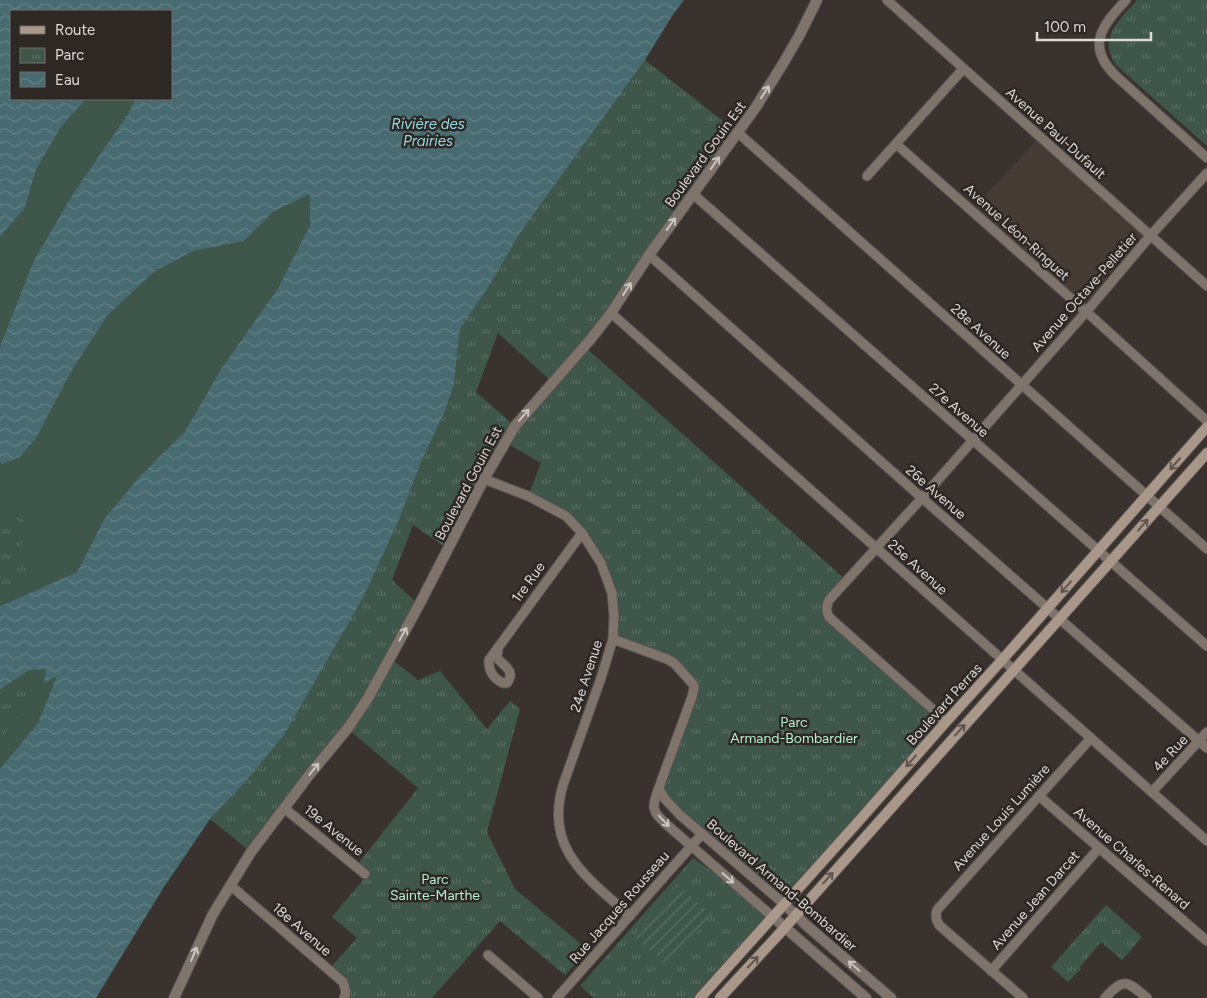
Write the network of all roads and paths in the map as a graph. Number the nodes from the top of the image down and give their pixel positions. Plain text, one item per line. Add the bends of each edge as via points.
1 (816, 0) edge
2 (887, 0) edge
3 (1126, 0) edge
4 (963, 68) junction
5 (737, 132) junction
6 (896, 144) junction
7 (1207, 158) edge
8 (1207, 174) edge
9 (867, 176) dead end
10 (693, 194) junction
11 (1151, 235) junction
12 (649, 255) junction
13 (1207, 286) edge
14 (1086, 312) junction
15 (611, 313) junction
16 (1021, 385) junction
17 (1207, 421) edge
18 (1207, 427) edge
19 (972, 439) junction
20 (1207, 452) edge
21 (484, 479) junction
22 (1146, 496) junction
23 (922, 498) junction
24 (1158, 507) junction
25 (582, 533) junction
26 (876, 548) junction
27 (1207, 549) edge
28 (1098, 550) junction
29 (1111, 562) junction
30 (1047, 608) junction
31 (1060, 619) junction
32 (613, 639) junction
33 (1207, 646) edge
34 (498, 649) dead end
35 (1002, 660) junction
36 (1014, 670) junction
37 (944, 722) junction
38 (1207, 732) edge
39 (1091, 738) junction
40 (1199, 741) junction
41 (1207, 748) edge
42 (659, 789) junction
43 (1152, 792) junction
44 (1039, 796) junction
45 (284, 808) junction
46 (702, 834) junction
47 (1207, 841) edge
48 (692, 846) junction
49 (1099, 848) junction
50 (365, 874) dead end
51 (230, 885) junction
52 (784, 904) junction
53 (796, 914) junction
54 (630, 916) junction
55 (773, 918) junction
56 (785, 927) junction
57 (1207, 941) edge
58 (488, 955) dead end
59 (991, 971) junction
60 (174, 998) edge
61 (344, 998) edge
62 (538, 998) edge
63 (557, 998) edge
64 (700, 998) edge
65 (720, 998) edge
66 (866, 998) edge
67 (891, 998) edge
68 (1023, 998) edge
69 (1105, 998) edge
70 (1147, 998) edge

5 -> 1 street, Boulevard Gouin Est via 784,62
2 - 4 street, Avenue Paul-Dufault
3 - 7 street via 1101,32 1099,42 1103,60
4 - 6 street
4 - 11 street, Avenue Paul-Dufault
10 -> 5 street, Boulevard Gouin Est
5 - 16 street, 28e Avenue
6 - 9 street
6 - 14 street, Avenue Léon-Ringuet
8 - 11 street, Avenue Octave-Pelletier
12 -> 10 street, Boulevard Gouin Est
10 - 19 street, 27e Avenue
11 - 13 street, Avenue Paul-Dufault
11 - 14 street, Avenue Octave-Pelletier
15 -> 12 street, Boulevard Gouin Est
12 - 23 street, 26e Avenue
14 - 16 street, Avenue Octave-Pelletier
14 - 17 street, Avenue Léon-Ringuet
21 -> 15 street, Boulevard Gouin Est via 514,426
15 - 26 street, 25e Avenue
16 - 19 street, Avenue Octave-Pelletier
16 - 22 street, 28e Avenue
18 -> 22 main road, Boulevard Perras
19 - 23 street, Avenue Octave-Pelletier
19 - 28 street, 27e Avenue
20 - 24 main road
21 - 25 street, 24e Avenue via 528,496 566,516
45 -> 21 street, Boulevard Gouin Est via 368,698
22 - 24 street, 28e Avenue
22 - 28 main road, Boulevard Perras
23 - 26 street, Avenue Octave-Pelletier
23 - 30 street, 26e Avenue
24 - 27 street, 28e Avenue
29 -> 24 main road
25 - 32 street, 24e Avenue via 601,563 612,593
25 - 34 street, 1re Rue
26 - 35 street, 25e Avenue
26 - 37 street, Avenue Octave-Pelletier via 829,600 826,609 829,617
28 - 29 street, 27e Avenue
28 -> 30 main road, Boulevard Perras
29 - 31 main road
29 - 33 street, 27e Avenue
30 - 31 street, 26e Avenue
30 - 35 main road, Boulevard Perras
31 - 36 main road
31 - 40 street, 26e Avenue
32 - 42 street via 667,659 680,668 694,688
32 - 54 street, 24e Avenue via 563,785 558,815 562,838 576,866
35 - 36 street, 25e Avenue
35 - 37 main road, Boulevard Perras
36 - 39 street, 25e Avenue
53 -> 36 main road
37 -> 52 main road, Boulevard Perras
38 - 40 street, 4e Rue
39 - 43 street, 25e Avenue
39 - 44 street, Avenue Louis Lumière
40 - 41 street, 26e Avenue
40 - 43 street, 4e Rue
42 - 46 street, Boulevard Armand-Bombardier via 671,807
42 -> 48 street via 654,811
43 - 47 street, 25e Avenue
44 - 49 street, Avenue Charles-Renard
44 - 59 street, Avenue Louis Lumière via 937,910 939,925
45 - 50 street, 19e Avenue
45 - 51 street, Boulevard Gouin Est via 250,852
46 - 48 street, Rue Jacques Rousseau
46 - 52 street, Boulevard Armand-Bombardier
48 - 54 street, Rue Jacques Rousseau
48 -> 55 street
49 - 57 street, Avenue Charles-Renard
49 - 59 street, Avenue Jean Darcet
60 -> 51 street, Boulevard Gouin Est
51 - 61 street, 18e Avenue via 343,982
52 - 53 street, Boulevard Armand-Bombardier
52 - 55 main road, Boulevard Perras
53 - 56 main road
67 -> 53 street, Boulevard Armand-Bombardier
54 - 63 street, Rue Jacques Rousseau
55 - 56 street
55 - 64 main road, Boulevard Perras
65 -> 56 main road
56 - 66 street
58 - 62 street
59 - 68 street
69 - 70 street via 1124,983

